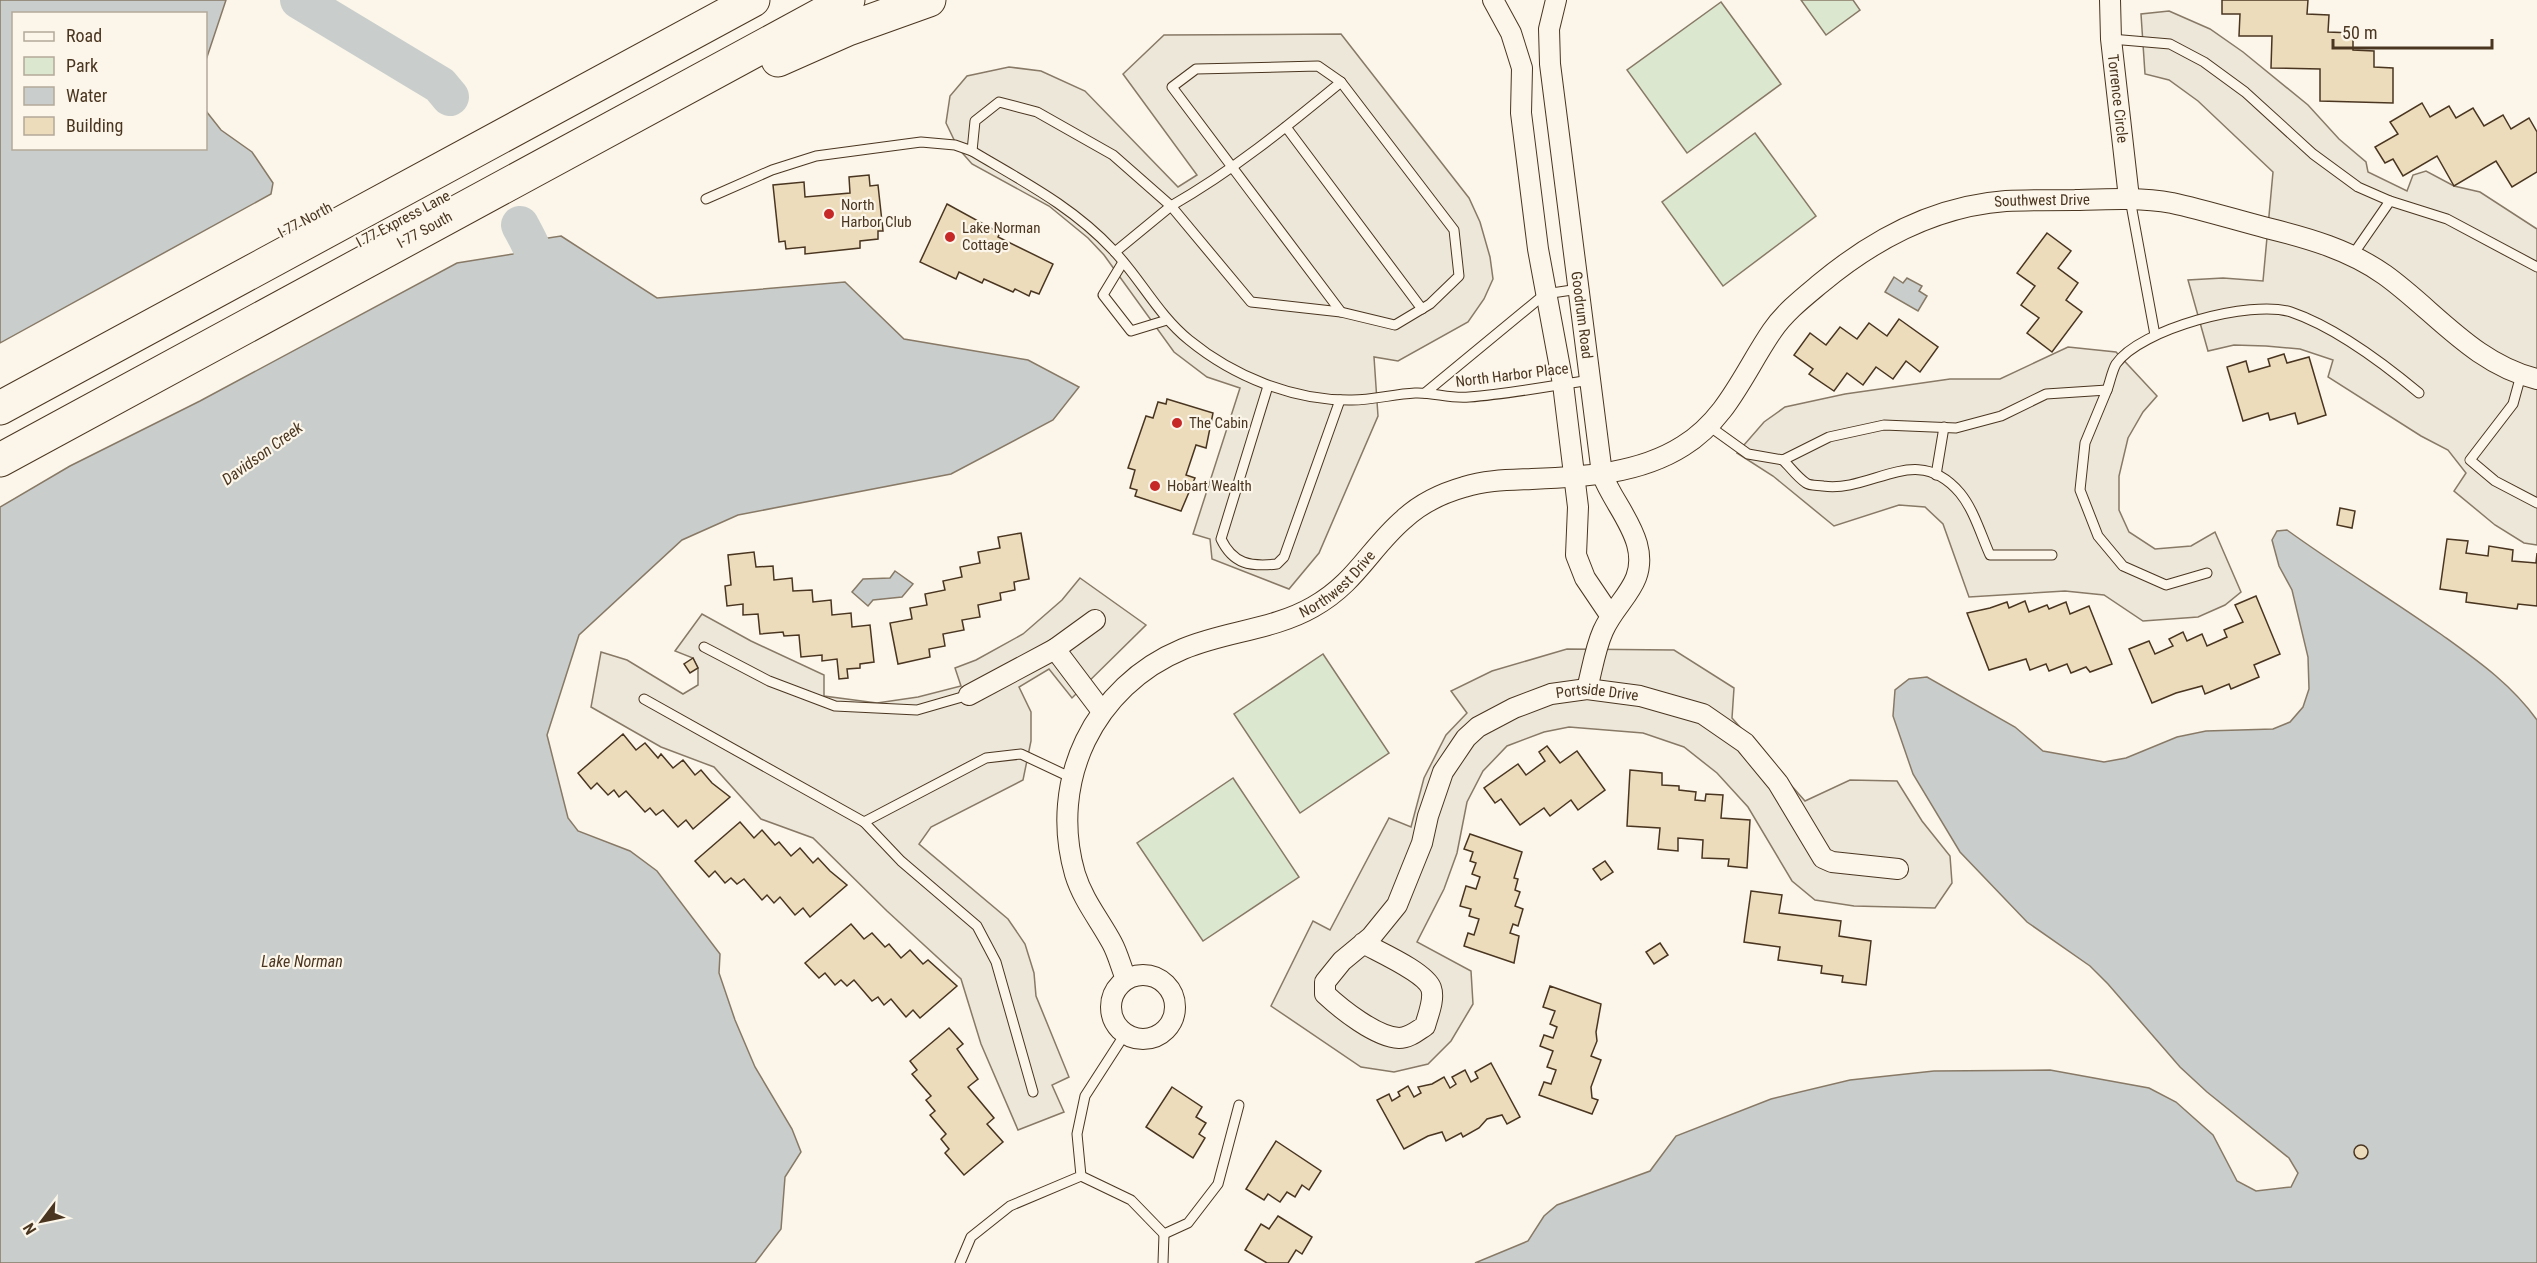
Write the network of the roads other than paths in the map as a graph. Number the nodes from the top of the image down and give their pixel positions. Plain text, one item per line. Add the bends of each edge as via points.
1 (710, 0) edge
2 (753, 0) edge
3 (806, 0) edge
4 (848, 0) edge
5 (929, 0) edge
6 (1493, 0) edge
7 (1556, 0) edge
8 (2110, 0) edge
9 (2111, 39) junction
10 (1341, 82) junction
11 (1286, 127) junction
12 (576, 148) junction
13 (972, 151) junction
14 (1233, 168) junction
15 (2129, 198) junction
16 (706, 199) dead end
17 (2390, 201) junction
18 (1171, 206) junction
19 (1115, 252) junction
20 (2352, 256) junction
21 (1123, 262) junction
22 (2537, 267) edge
23 (1579, 289) junction
24 (1545, 294) junction
25 (1422, 309) junction
26 (1341, 312) junction
27 (1169, 322) junction
28 (2155, 335) junction
29 (2529, 377) edge
30 (1590, 380) junction
31 (1563, 384) junction
32 (0, 385) edge
33 (1268, 386) junction
34 (2107, 390) junction
35 (1425, 393) junction
36 (2419, 393) dead end
37 (1340, 400) junction
38 (0, 408) edge
39 (1709, 426) junction
40 (1944, 427) junction
41 (0, 437) edge
42 (0, 460) edge
43 (1783, 460) junction
44 (1602, 474) junction
45 (1936, 475) junction
46 (1575, 478) junction
47 (2537, 503) edge
48 (2052, 555) dead end
49 (2207, 573) dead end
50 (1610, 615) junction
51 (1095, 620) dead end
52 (704, 647) dead end
53 (1055, 649) junction
54 (1587, 689) junction
55 (969, 695) joint
56 (644, 699) dead end
57 (1101, 710) junction
58 (1072, 778) junction
59 (864, 822) junction
60 (1898, 869) dead end
61 (1363, 943) junction
62 (1126, 979) junction
63 (1125, 1034) junction
64 (1033, 1092) dead end
65 (1239, 1105) dead end
66 (1081, 1176) junction
67 (1164, 1234) junction
68 (960, 1263) edge
69 (1163, 1263) edge

1 - 32 highway, I-77 North
2 - 38 highway, I 77 Express Lane
3 - 41 highway, I 77 Express Lane
4 - 12 highway, I-77 South
5 - 12 highway via 848,29
6 - 24 street, Goodrum Road via 1511,33 1522,68 1521,113
7 - 23 street, Goodrum Road via 1549,29 1550,64
8 - 9 street, Torrence Circle
9 - 15 street, Torrence Circle
9 - 17 lane via 2170,44 2204,62 2245,92 2313,154 2358,187
10 - 11 lane
10 - 14 lane via 1318,66 1196,69 1172,87
10 - 25 lane via 1454,230 1459,276
11 - 14 lane
11 - 25 lane
12 - 42 highway, I-77 South
13 - 16 lane, North Harbor Place via 921,142 816,156
13 - 18 lane via 975,121 999,102 1037,112 1113,155
13 - 19 lane, North Harbor Place via 1073,212
14 - 18 lane
14 - 26 lane
15 - 20 street, Southwest Drive via 2171,203 2312,239
15 - 28 lane
15 - 39 street, Southwest Drive via 2003,201 1965,208 1898,231 1846,263 1792,307 1773,330 1729,403
17 - 20 lane
17 - 22 lane via 2446,219
18 - 19 lane
18 - 26 lane via 1251,302
19 - 21 lane, North Harbor Place
20 - 29 street, Southwest Drive via 2382,273 2473,350 2493,363
21 - 27 lane, North Harbor Place
21 - 27 lane via 1103,295 1131,331
23 - 24 lane
23 - 30 street, Goodrum Road
24 - 31 street, Goodrum Road
24 - 35 lane
25 - 26 lane via 1395,325
27 - 33 lane, North Harbor Place via 1205,352
28 - 34 lane via 2116,364
28 - 36 lane via 2216,315 2277,309 2315,323 2380,361
29 - 47 lane via 2470,460 2495,481
30 - 31 lane, North Harbor Place
30 - 44 street, Goodrum Road
31 - 35 lane, North Harbor Place via 1468,398
31 - 46 street, Goodrum Road
33 - 37 lane, North Harbor Place
33 - 37 lane via 1221,539 1227,552 1238,560 1259,566 1277,564 1284,558
34 - 40 lane via 2046,394 2001,416 1956,428
34 - 49 lane via 2085,443 2080,490 2098,536 2123,566 2166,585
35 - 37 lane, North Harbor Place
39 - 43 lane via 1748,454
39 - 44 street, Southwest Drive via 1665,457
40 - 43 lane via 1884,425 1829,437
40 - 45 lane
43 - 45 lane via 1807,484 1838,488 1899,470 1923,469
44 - 46 street, Northwest Drive
44 - 50 street, Goodrum Road via 1632,531 1639,555 1632,589
45 - 48 lane via 1949,482 1967,503 1990,555
46 - 50 street, Goodrum Road via 1576,555 1585,578
46 - 57 street, Northwest Drive via 1487,482 1432,500 1401,520 1355,575 1319,604 1281,622 1180,650 1139,674
50 - 54 street, Goodrum Road
51 - 53 street
52 - 55 lane via 769,681 835,706 916,710
53 - 55 street
53 - 57 street
54 - 60 street, Portside Drive via 1640,696 1703,714 1745,743 1778,783 1823,858
54 - 61 street, Portside Drive via 1551,694 1514,708 1466,738 1443,772 1422,843 1397,905
56 - 59 lane
57 - 58 street, Northwest Drive via 1084,741
58 - 59 lane via 1021,754 986,758
58 - 62 street, Northwest Drive via 1067,812 1074,872 1082,894 1113,944
59 - 64 lane via 901,861 977,926 996,962
61 - 61 street via 1423,978 1431,989 1425,1026 1400,1038 1385,1035 1341,1010 1325,994 1324,981
62 - 63 street via 1118,986 1111,1004 1117,1026
62 - 63 street via 1145,974 1164,982 1171,990 1175,1010 1166,1030 1157,1036 1146,1039
63 - 66 lane via 1085,1096 1077,1134
65 - 67 lane via 1218,1184 1188,1222
66 - 67 lane via 1131,1200
66 - 68 lane via 1010,1206 971,1237
67 - 69 lane

